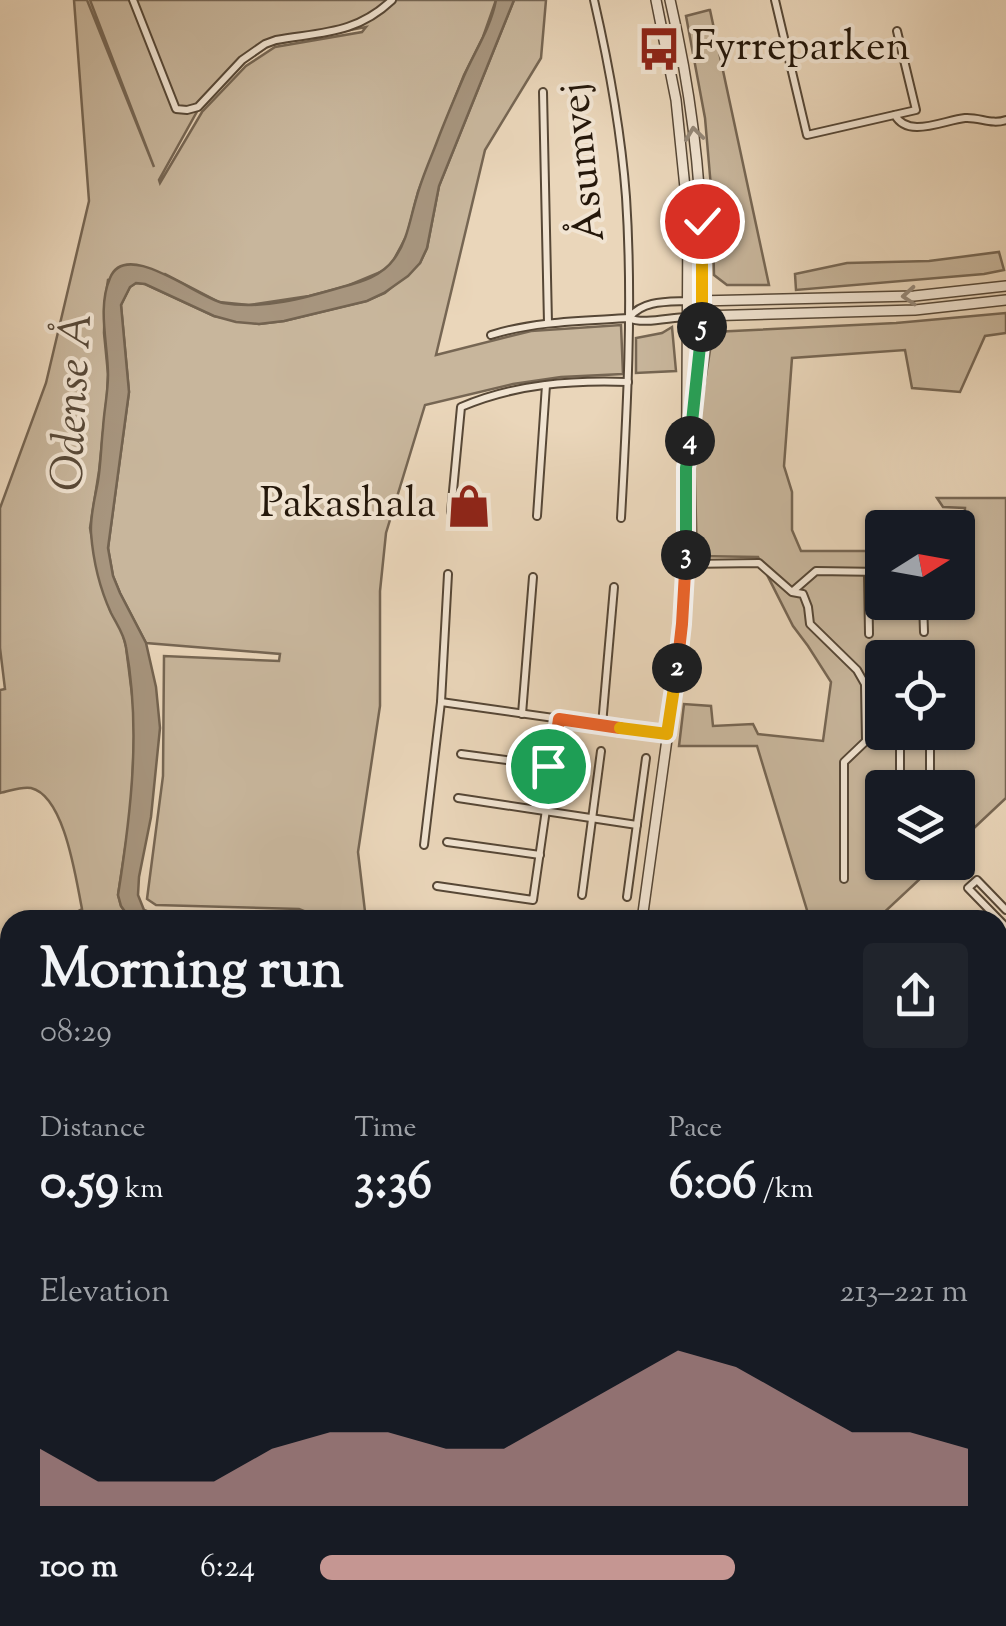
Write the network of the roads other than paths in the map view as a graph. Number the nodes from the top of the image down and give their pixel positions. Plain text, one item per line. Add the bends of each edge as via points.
1 (133, 0) edge
2 (392, 0) edge
3 (594, 0) edge
4 (774, 0) edge
5 (673, 1) edge
6 (656, 2) edge
7 (898, 31) dead end
8 (544, 92) dead end
9 (895, 115) junction
10 (1006, 120) edge
11 (1006, 286) edge
12 (1006, 300) edge
13 (689, 301) junction
14 (702, 301) junction
15 (688, 316) junction
16 (702, 316) junction
17 (629, 318) junction
18 (548, 324) junction
19 (491, 335) dead end
20 (628, 382) junction
21 (546, 385) junction
22 (686, 468) junction
23 (451, 512) dead end
24 (538, 516) dead end
25 (621, 518) dead end
26 (686, 564) junction
27 (865, 572) edge
28 (448, 574) dead end
29 (532, 577) dead end
30 (614, 587) dead end
31 (792, 592) junction
32 (869, 620) edge
33 (924, 620) edge
34 (924, 632) dead end
35 (869, 634) dead end
36 (865, 684) edge
37 (442, 702) junction
38 (522, 714) junction
39 (559, 719) junction
40 (602, 725) junction
41 (667, 734) junction
42 (865, 742) edge
43 (601, 751) dead end
44 (460, 754) dead end
45 (646, 758) dead end
46 (552, 766) junction
47 (458, 798) dead end
48 (546, 812) junction
49 (592, 818) junction
50 (637, 825) junction
51 (447, 842) dead end
52 (424, 845) dead end
53 (540, 855) junction
54 (844, 880) dead end
55 (437, 886) dead end
56 (582, 895) dead end
57 (627, 897) dead end
58 (643, 910) edge
59 (989, 910) edge
60 (1006, 910) edge

1 - 2 street via 176,109 187,110 265,44 347,28
3 - 17 street, Åsumvej via 620,138
4 - 9 street via 806,135
5 - 6 street
14 -> 5 street via 698,162
6 - 13 street via 684,163
7 - 9 street via 916,110
8 - 18 street, Åsumvej
9 - 10 street via 914,127 966,118
11 -> 14 street via 914,296
12 - 16 street via 915,310
13 - 14 street
13 - 15 street
13 - 17 street via 640,307
14 - 16 street
15 - 16 street
15 - 17 street
15 - 22 street
16 - 22 street
17 - 18 street
17 - 20 street, Åsumvej
18 - 19 street
20 - 21 street
20 - 25 street, Åsumvej
21 - 23 street via 461,406
21 - 24 street
22 - 26 street
26 - 31 street via 759,563
26 - 41 street
27 - 31 street via 816,572
28 - 37 street
29 - 38 street
30 - 40 street
31 - 36 street via 803,594 810,624
32 - 35 street
33 - 34 street
37 - 38 street
37 - 52 street
38 - 39 street
39 - 40 street
39 - 46 street
40 - 41 street
41 - 58 street
42 - 54 street via 844,762
43 - 49 street
44 - 46 street
45 - 50 street
46 - 48 street
47 - 48 street
48 - 49 street
48 - 53 street
49 - 50 street
49 - 56 street
50 - 57 street
51 - 53 street
53 - 55 street via 533,900
59 - 60 street via 968,888 977,880

